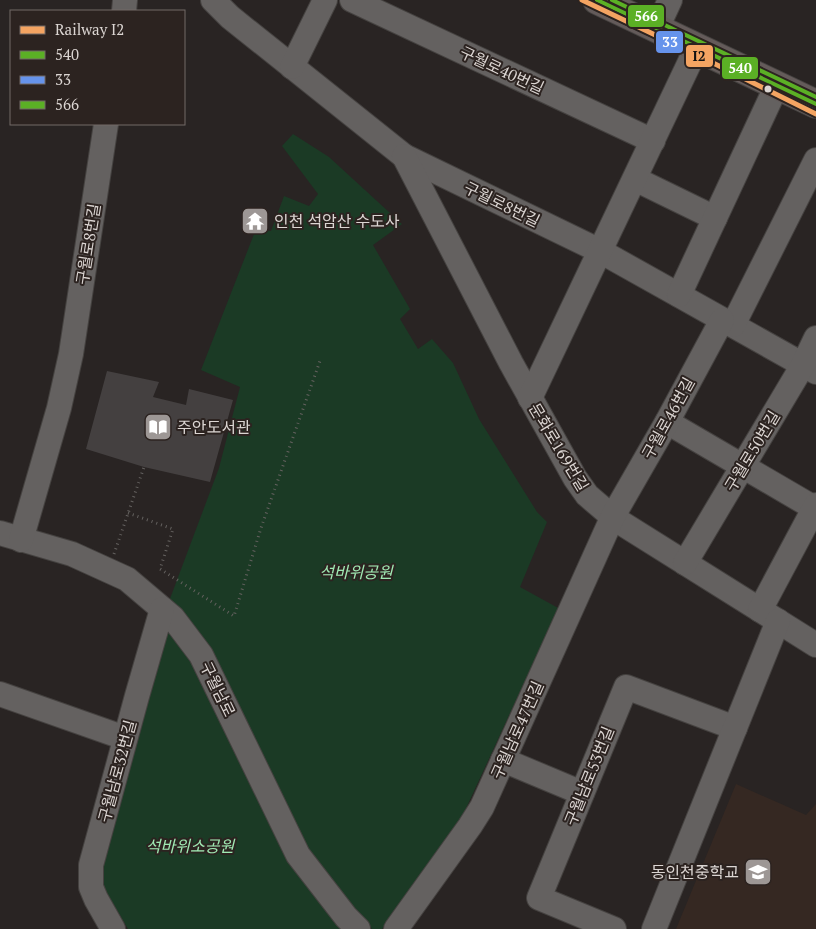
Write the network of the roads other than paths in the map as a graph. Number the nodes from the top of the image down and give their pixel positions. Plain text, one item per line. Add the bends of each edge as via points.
1 (213, 0) edge
2 (325, 0) edge
3 (352, 0) edge
4 (596, 0) edge
5 (670, 0) edge
6 (657, 28) junction
7 (697, 48) junction
8 (292, 67) junction
9 (777, 85) junction
10 (816, 104) edge
11 (106, 125) edge
12 (653, 141) junction
13 (404, 156) junction
14 (816, 160) edge
15 (635, 179) junction
16 (715, 218) junction
17 (600, 251) junction
18 (679, 296) junction
19 (728, 322) junction
20 (816, 338) edge
21 (810, 369) edge
22 (530, 398) junction
23 (667, 422) junction
24 (743, 467) junction
25 (815, 507) edge
26 (613, 516) junction
27 (11, 536) edge
28 (685, 563) junction
29 (162, 609) junction
30 (769, 616) junction
31 (816, 645) edge
32 (0, 694) edge
33 (735, 728) junction
34 (126, 738) junction
35 (504, 760) junction
36 (582, 793) junction
37 (113, 929) edge
38 (358, 929) edge
39 (396, 929) edge
40 (614, 929) edge
41 (654, 929) edge

1 - 8 street, 구월로8번길
2 - 8 street
3 - 12 street, 구월로40번길
4 - 6 main road
5 - 6 street
6 - 7 main road
7 - 9 main road
7 - 12 street
8 - 13 street, 구월로8번길
9 - 10 main road
9 - 16 street
11 - 27 street, 구월로8번길 via 69,364 59,408
12 - 15 street
13 - 17 street, 구월로8번길
13 - 22 street, 문화로169번길
14 - 19 street, 구월로46번길
15 - 16 street
15 - 17 street
16 - 18 street
17 - 18 street, 구월로8번길
17 - 22 street
18 - 19 street, 구월로8번길
19 - 21 street, 구월로8번길
19 - 23 street, 구월로46번길
20 - 21 street, 구월로50번길
21 - 24 street, 구월로50번길
22 - 26 street, 문화로169번길 via 575,478 587,495
23 - 24 street
23 - 26 street, 구월로46번길
24 - 25 street
24 - 28 street, 구월로50번길
25 - 30 street
26 - 28 street, 문화로169번길
26 - 35 street, 구월남로47번길
27 - 29 street, 구월남로 via 72,554 127,579
28 - 30 street, 문화로169번길
29 - 34 street, 구월남로32번길
29 - 38 street, 구월남로 via 201,655 298,855
30 - 31 street, 문화로169번길
30 - 33 street
32 - 34 street
33 - 36 street, 구월남로53번길 via 626,687
33 - 41 street
34 - 37 street, 구월남로32번길 via 91,865 90,887
35 - 36 street
35 - 39 street, 구월남로47번길 via 470,826
36 - 40 street, 구월남로53번길 via 539,898

